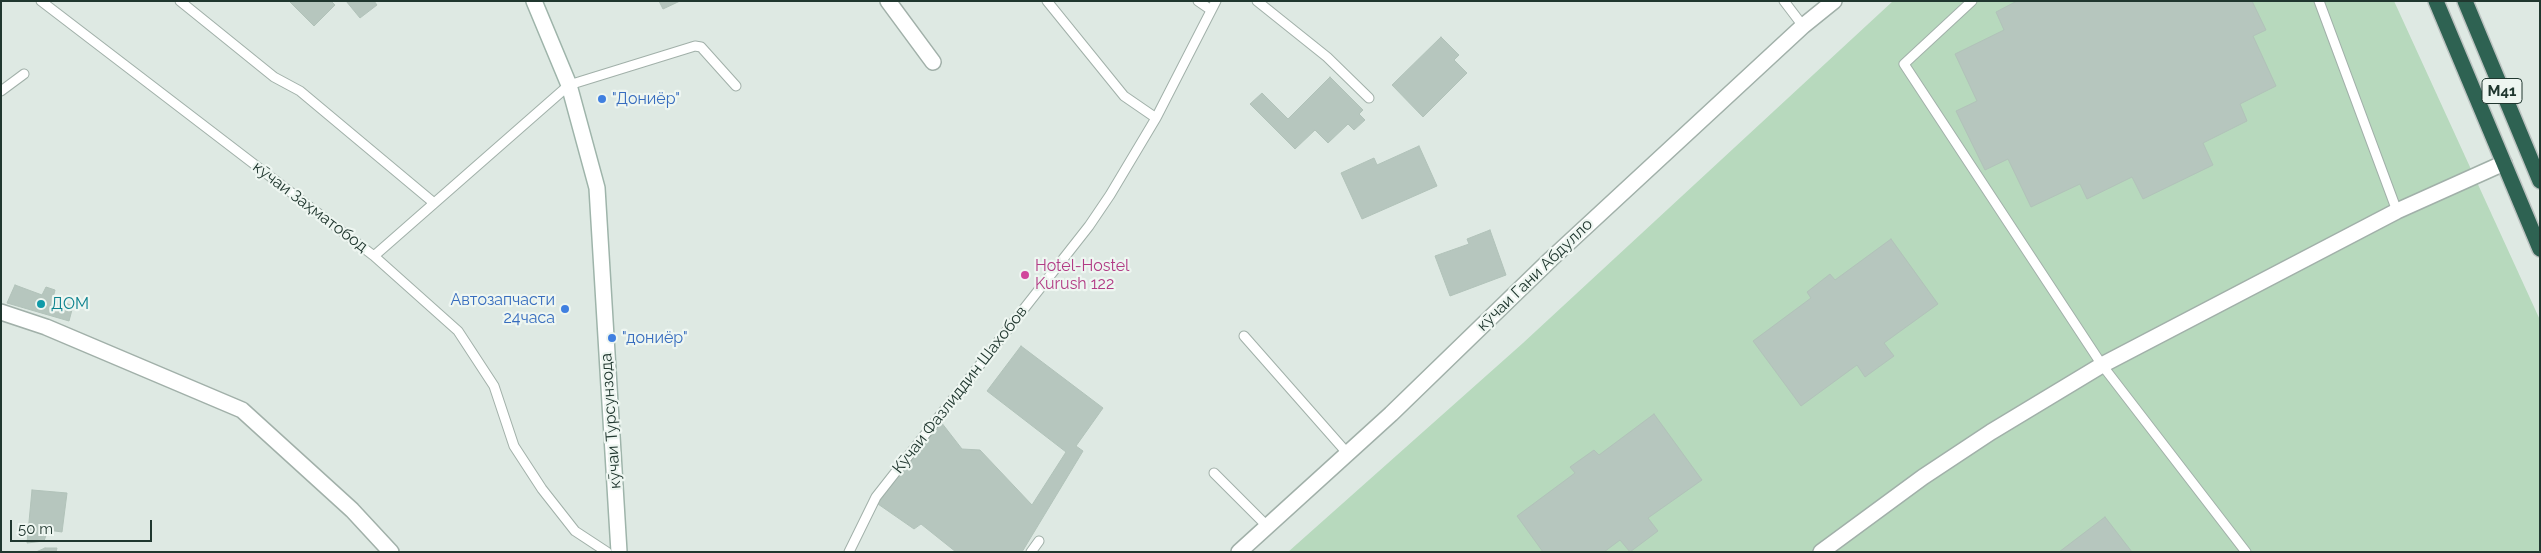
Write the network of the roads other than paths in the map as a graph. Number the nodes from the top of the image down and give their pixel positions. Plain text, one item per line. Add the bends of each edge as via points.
1 (41, 1) edge
2 (180, 1) edge
3 (534, 1) edge
4 (888, 1) edge
5 (1047, 1) edge
6 (1198, 1) edge
7 (1216, 1) edge
8 (1257, 1) edge
9 (1784, 1) edge
10 (1834, 1) edge
11 (1972, 1) edge
12 (2319, 1) edge
13 (2436, 1) edge
14 (2464, 1) edge
15 (1211, 10) junction
16 (1803, 26) junction
17 (933, 62) dead end
18 (24, 74) dead end
19 (569, 86) junction
20 (736, 86) dead end
21 (1, 91) edge
22 (1369, 98) dead end
23 (1156, 118) junction
24 (2504, 163) junction
25 (2540, 180) edge
26 (434, 203) junction
27 (2397, 210) junction
28 (2540, 249) edge
29 (374, 256) junction
30 (1, 312) edge
31 (1244, 336) dead end
32 (2102, 365) junction
33 (1348, 454) junction
34 (1214, 473) dead end
35 (1268, 527) junction
36 (1039, 541) dead end
37 (391, 552) edge
38 (608, 552) edge
39 (619, 552) edge
40 (849, 552) edge
41 (1032, 552) edge
42 (1239, 552) edge
43 (1821, 552) edge
44 (2246, 552) edge

1 - 29 lane, кӯчаи Заҳматобод
2 - 26 lane via 274,77 300,91
3 - 19 street, кӯчаи Турсунзода
4 - 17 street
5 - 23 lane via 1124,96
6 - 15 lane
7 - 15 lane, Кӯчаи Фазлиддин Шахобов
8 - 22 lane via 1327,57
9 - 16 lane
10 - 16 street, кӯчаи Гани Абдулло
11 - 32 lane via 1904,64
12 - 27 lane
13 - 24 highway
14 - 25 highway, M41
15 - 23 lane, Кӯчаи Фазлиддин Шахобов
16 - 33 street, кӯчаи Гани Абдулло via 1551,259
18 - 21 lane
19 - 20 lane via 695,46 701,47
19 - 26 lane, кӯчаи Заҳматобод
19 - 39 street, кӯчаи Турсунзода via 597,188
23 - 40 lane, Кӯчаи Фазлиддин Шахобов via 1089,226 876,497
24 - 27 street
24 - 28 highway
26 - 29 lane, кӯчаи Заҳматобод
27 - 32 street
29 - 38 lane via 458,331 494,386 514,446 542,489 575,531
30 - 37 street via 46,327 242,410 352,510
31 - 33 lane
32 - 43 street via 1922,477
32 - 44 lane
33 - 35 street, кӯчаи Гани Абдулло
34 - 35 lane
35 - 42 street, кӯчаи Гани Абдулло
36 - 41 lane

